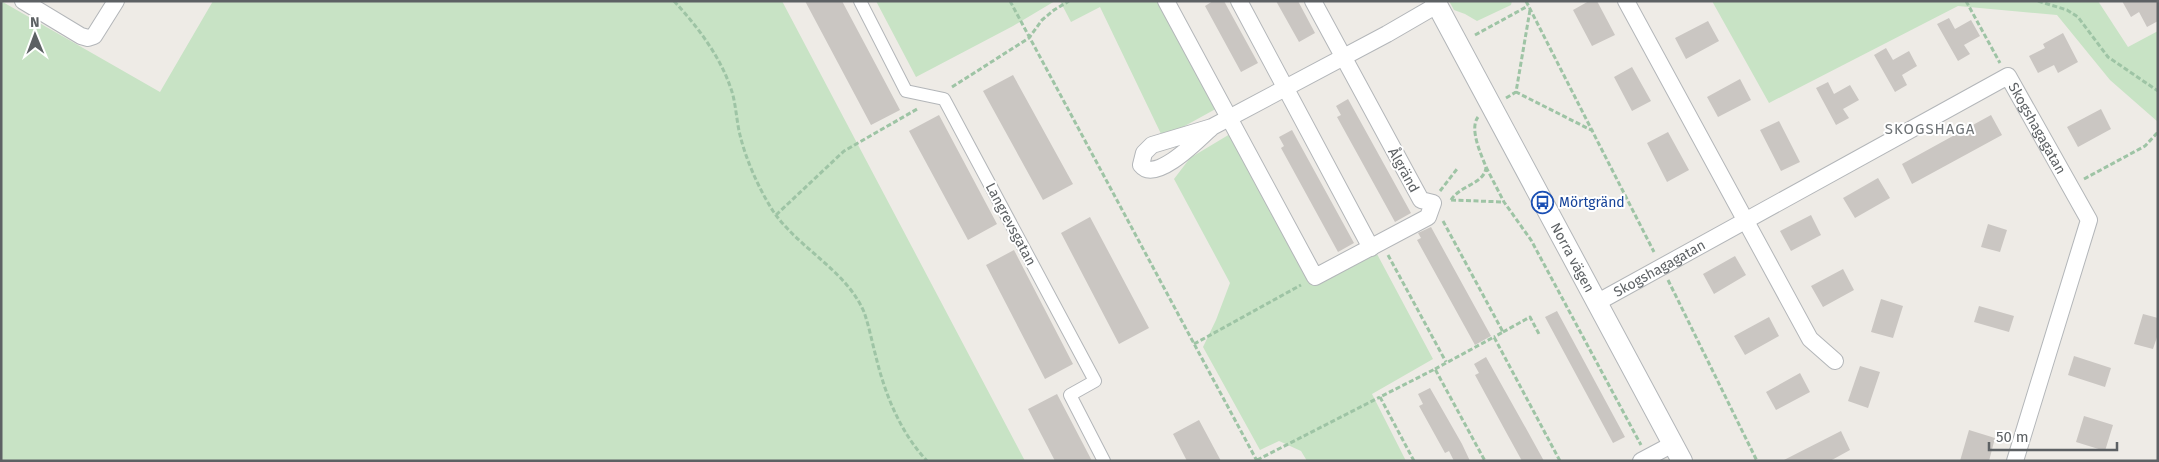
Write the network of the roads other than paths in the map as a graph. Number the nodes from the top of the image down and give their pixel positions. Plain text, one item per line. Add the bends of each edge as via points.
1 (23, 1) edge
2 (116, 1) edge
3 (860, 1) edge
4 (1166, 1) edge
5 (1239, 1) edge
6 (1313, 1) edge
7 (1626, 1) edge
8 (1436, 3) edge
9 (1342, 58) junction
10 (1286, 88) junction
11 (1229, 118) junction
12 (1212, 127) dead end
13 (1747, 221) junction
14 (1376, 245) junction
15 (1598, 302) junction
16 (1835, 361) dead end
17 (1678, 452) edge
18 (1644, 459) edge
19 (1104, 461) edge
20 (2016, 461) edge

1 - 2 street via 88,38 94,36
3 - 19 street, Langrevsgatan via 906,91 944,99 1095,381 1070,395
4 - 11 street
5 - 10 street
6 - 9 street, Ålgränd
7 - 13 street
8 - 9 street
8 - 15 street, Norra vägen
9 - 10 street
9 - 14 street, Ålgränd via 1420,200 1433,203 1428,217
10 - 11 street
10 - 14 street
11 - 12 street
11 - 14 street, Ålgränd via 1315,278
13 - 15 street, Skogshagagatan
13 - 16 street via 1810,339
13 - 20 street, Skogshagagatan via 2008,76 2089,220
15 - 17 street, Norra vägen
17 - 18 street

